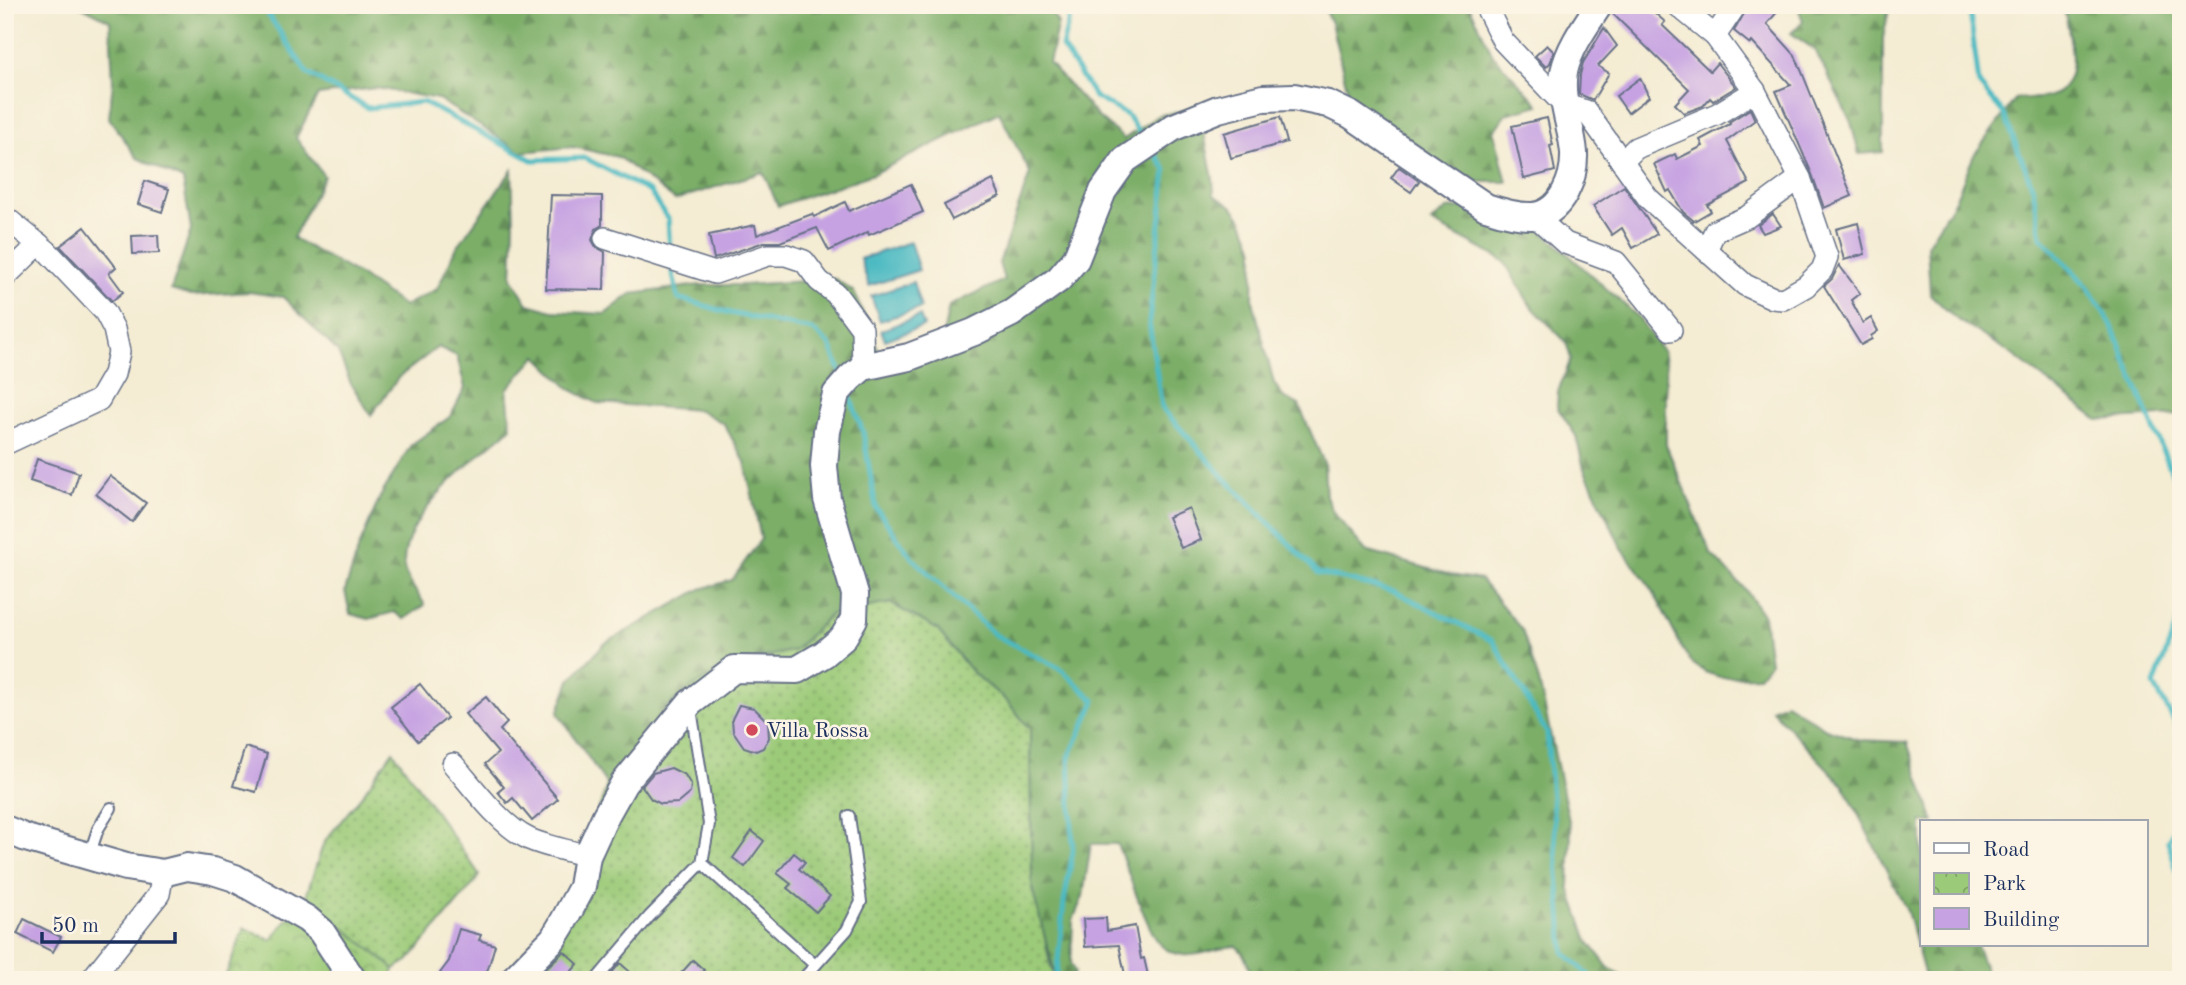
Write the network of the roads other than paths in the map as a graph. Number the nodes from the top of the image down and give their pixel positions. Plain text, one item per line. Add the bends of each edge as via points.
1 (1485, 5) edge
2 (1599, 5) edge
3 (1677, 5) edge
4 (1736, 5) edge
5 (1715, 36) junction
6 (1755, 91) junction
7 (1564, 105) junction
8 (1622, 162) junction
9 (1800, 178) junction
10 (1535, 216) junction
11 (5, 217) edge
12 (604, 238) dead end
13 (39, 244) junction
14 (1706, 250) junction
15 (5, 277) edge
16 (1671, 330) dead end
17 (850, 380) junction
18 (5, 444) edge
19 (690, 703) junction
20 (453, 764) dead end
21 (111, 808) dead end
22 (849, 816) dead end
23 (5, 828) edge
24 (89, 856) junction
25 (587, 856) junction
26 (702, 863) junction
27 (163, 873) junction
28 (815, 965) junction
29 (91, 980) edge
30 (353, 980) edge
31 (513, 980) edge
32 (596, 980) edge
33 (802, 980) edge

1 - 7 street via 1503,41
2 - 7 street via 1578,37 1565,71
3 - 5 street
4 - 5 street
5 - 6 street
6 - 8 street via 1717,114 1636,148
6 - 9 street
7 - 8 street via 1586,111
7 - 10 street via 1574,152 1573,171 1560,200
8 - 14 street via 1648,198
9 - 14 street via 1747,217 1715,231
9 - 14 street via 1826,257 1822,270 1806,286 1783,299 1773,299 1745,285
10 - 16 street via 1565,243 1616,262
10 - 17 street via 1486,206 1328,104 1294,97 1263,98 1174,127 1125,160 1102,191 1076,258 1059,279 1012,313
11 - 13 street
12 - 17 street via 715,273 768,256 804,261 862,329
13 - 15 street
13 - 18 street via 105,312 119,352 114,374 99,400
17 - 19 street via 827,431 824,466 827,499 855,594 854,619 843,638 797,670 734,669
19 - 25 street via 624,783
19 - 26 lane via 709,824
20 - 25 street via 517,832
21 - 24 lane
22 - 28 lane via 860,902 847,930
23 - 24 street
24 - 27 street
25 - 31 street via 582,887 553,939
26 - 28 lane
26 - 32 lane
27 - 29 street via 159,894
27 - 30 street via 187,867 213,871 247,885 321,931
28 - 33 lane

